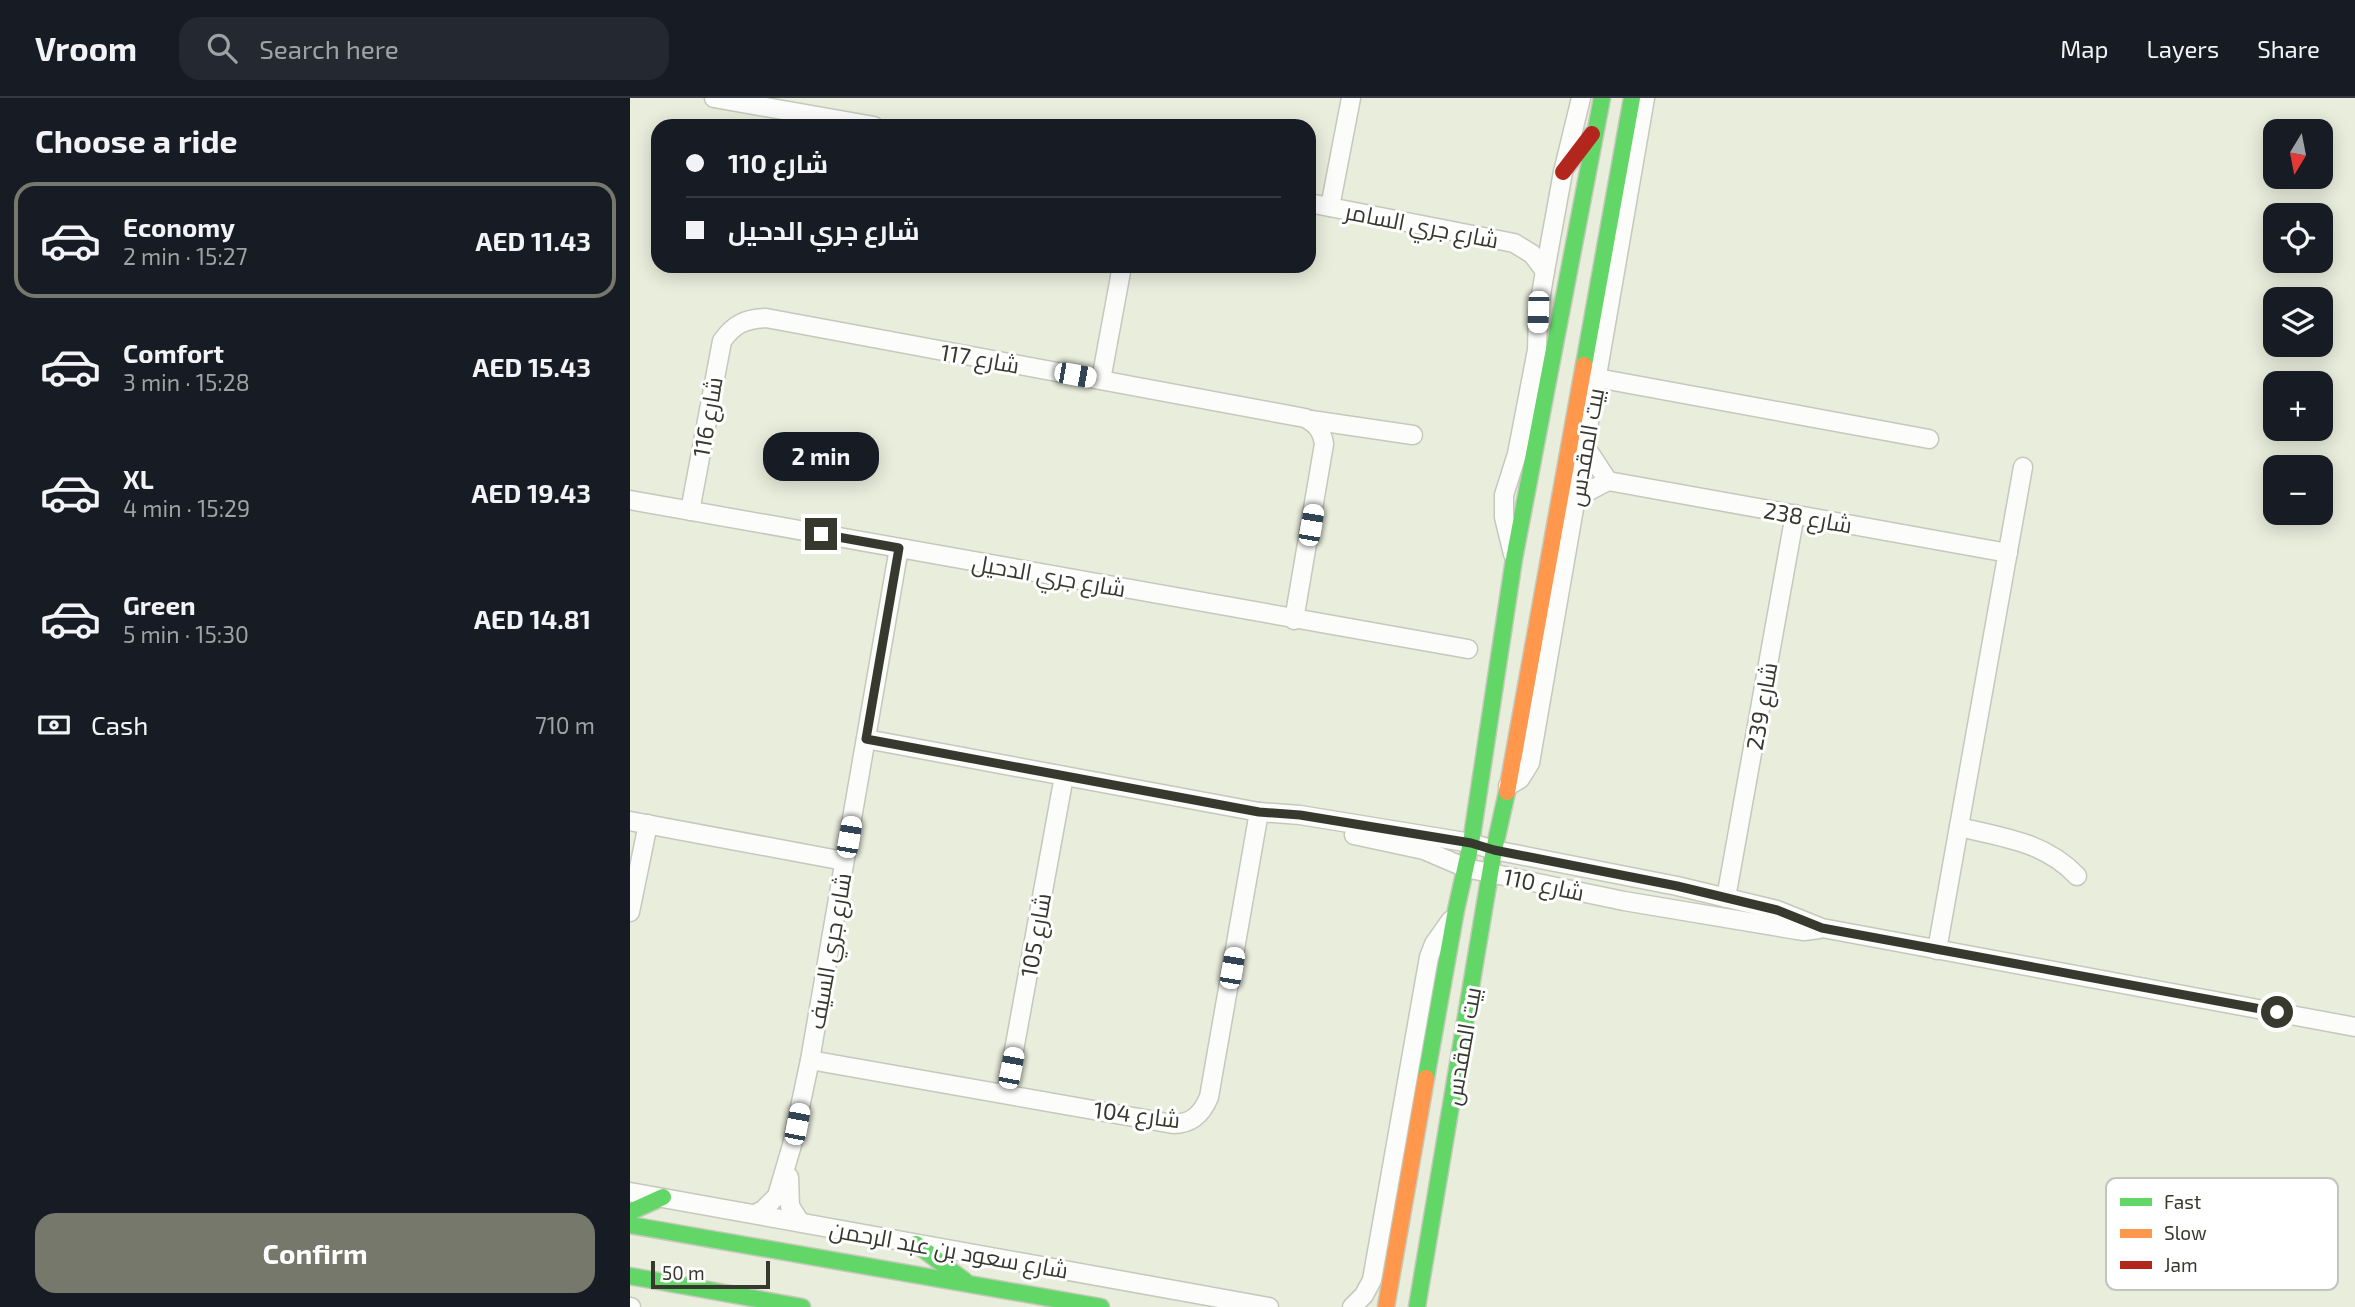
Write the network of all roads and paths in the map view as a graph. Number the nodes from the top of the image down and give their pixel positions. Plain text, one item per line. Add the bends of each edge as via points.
1 (714, 98) edge
2 (1351, 98) edge
3 (1581, 98) edge
4 (1602, 98) edge
5 (1632, 98) edge
6 (1645, 98) edge
7 (834, 119) edge
8 (1596, 127) junction
9 (1563, 172) junction
10 (1316, 204) edge
11 (1331, 207) junction
12 (1555, 224) junction
13 (1514, 243) junction
14 (1545, 271) junction
15 (1121, 273) edge
16 (733, 327) joint
17 (1597, 378) junction
18 (1101, 380) junction
19 (1311, 420) junction
20 (1413, 435) dead end
21 (1929, 439) dead end
22 (1585, 446) junction
23 (2023, 467) dead end
24 (1608, 481) junction
25 (630, 500) edge
26 (1576, 502) junction
27 (690, 511) junction
28 (1795, 514) junction
29 (899, 548) junction
30 (2008, 553) junction
31 (1514, 559) junction
32 (1294, 620) junction
33 (1468, 649) dead end
34 (866, 739) junction
35 (1065, 776) junction
36 (1508, 786) junction
37 (1266, 813) junction
38 (630, 821) edge
39 (648, 824) junction
40 (1959, 827) junction
41 (1471, 843) junction
42 (1494, 850) junction
43 (844, 861) junction
44 (1466, 868) junction
45 (1491, 873) junction
46 (2077, 876) dead end
47 (1726, 898) junction
48 (1456, 910) junction
49 (630, 912) edge
50 (1822, 928) junction
51 (1937, 950) junction
52 (2355, 1027) edge
53 (810, 1060) junction
54 (1006, 1094) junction
55 (792, 1145) junction
56 (630, 1192) edge
57 (663, 1197) junction
58 (630, 1212) edge
59 (755, 1214) junction
60 (800, 1222) junction
61 (630, 1225) edge
62 (916, 1244) junction
63 (630, 1276) edge
64 (969, 1284) junction
65 (1355, 1305) edge
66 (802, 1307) edge
67 (1101, 1307) edge
68 (1269, 1307) edge
69 (1386, 1307) edge
70 (1417, 1307) edge

1 - 7 street
2 - 11 street, شارع جري السامر
3 - 9 street, بيت المقدس
4 - 8 street, بيت المقدس
5 - 36 street, بيت المقدس
6 - 17 street, بيت المقدس
8 - 9 street
8 - 31 street, بيت المقدس
9 - 12 street, بيت المقدس
10 - 11 street, شارع جري السامر
11 - 13 street, شارع جري السامر
12 - 13 street, شارع جري السامر via 1532,239
12 - 14 street, بيت المقدس
13 - 14 street, شارع جري السامر via 1532,254
14 - 31 street, بيت المقدس via 1537,350 1515,466 1504,495
15 - 18 street
16 - 18 street, شارع 117 via 766,318
16 - 27 street, شارع 116 via 719,348
17 - 21 street
17 - 22 street, بيت المقدس
18 - 19 street, شارع 117
19 - 20 street, شارع 117
19 - 32 street via 1322,435 1323,453
22 - 24 street
22 - 26 street, بيت المقدس
23 - 30 street
24 - 26 street
24 - 28 street, شارع 238
25 - 27 street, شارع جري الدحيل
26 - 36 street, بيت المقدس via 1530,763 1520,779
27 - 29 street, شارع جري الدحيل
28 - 30 street, شارع 238
28 - 47 street, شارع 239
29 - 32 street, شارع جري الدحيل
29 - 34 street, شارع جري السيف
30 - 40 street
31 - 41 street, بيت المقدس
32 - 33 street, شارع جري الدحيل
34 - 35 street, شارع 110
34 - 43 street, شارع جري السيف
35 - 37 street, شارع 110
35 - 54 street, شارع 105
36 - 42 street, بيت المقدس
37 - 41 street, شارع 110
37 - 44 street, شارع 110 via 1424,850
37 - 54 street, شارع 104 via 1209,1097 1198,1116 1188,1123 1173,1124
38 - 39 street
39 - 43 street
39 - 49 street
40 - 46 street via 2032,845 2057,857
40 - 51 street
41 - 42 street, شارع 110
41 - 44 street, بيت المقدس
42 - 45 street, بيت المقدس
42 - 47 street, شارع 110
43 - 53 street, شارع جري السيف
44 - 45 street, شارع 110
44 - 48 street, بيت المقدس
45 - 50 street, شارع 110 via 1791,929
45 - 70 street, بيت المقدس
47 - 50 street, شارع 110 via 1777,910
48 - 65 street, بيت المقدس via 1429,957 1372,1280
48 - 69 street, بيت المقدس
50 - 51 street, شارع 110
51 - 52 street, شارع 110
53 - 54 street, شارع 104
53 - 55 street, شارع جري السيف
55 - 59 street, شارع جري السيف via 777,1196
55 - 60 street, شارع جري السيف via 788,1197
56 - 57 street, شارع سعود بن عبد الرحمن
57 - 58 street
57 - 59 street, شارع سعود بن عبد الرحمن
59 - 60 street, شارع سعود بن عبد الرحمن
60 - 62 street, شارع سعود بن عبد الرحمن
61 - 64 street, شارع سعود بن عبد الرحمن
62 - 64 street
62 - 68 street, شارع سعود بن عبد الرحمن
63 - 66 street
64 - 67 street, شارع سعود بن عبد الرحمن

